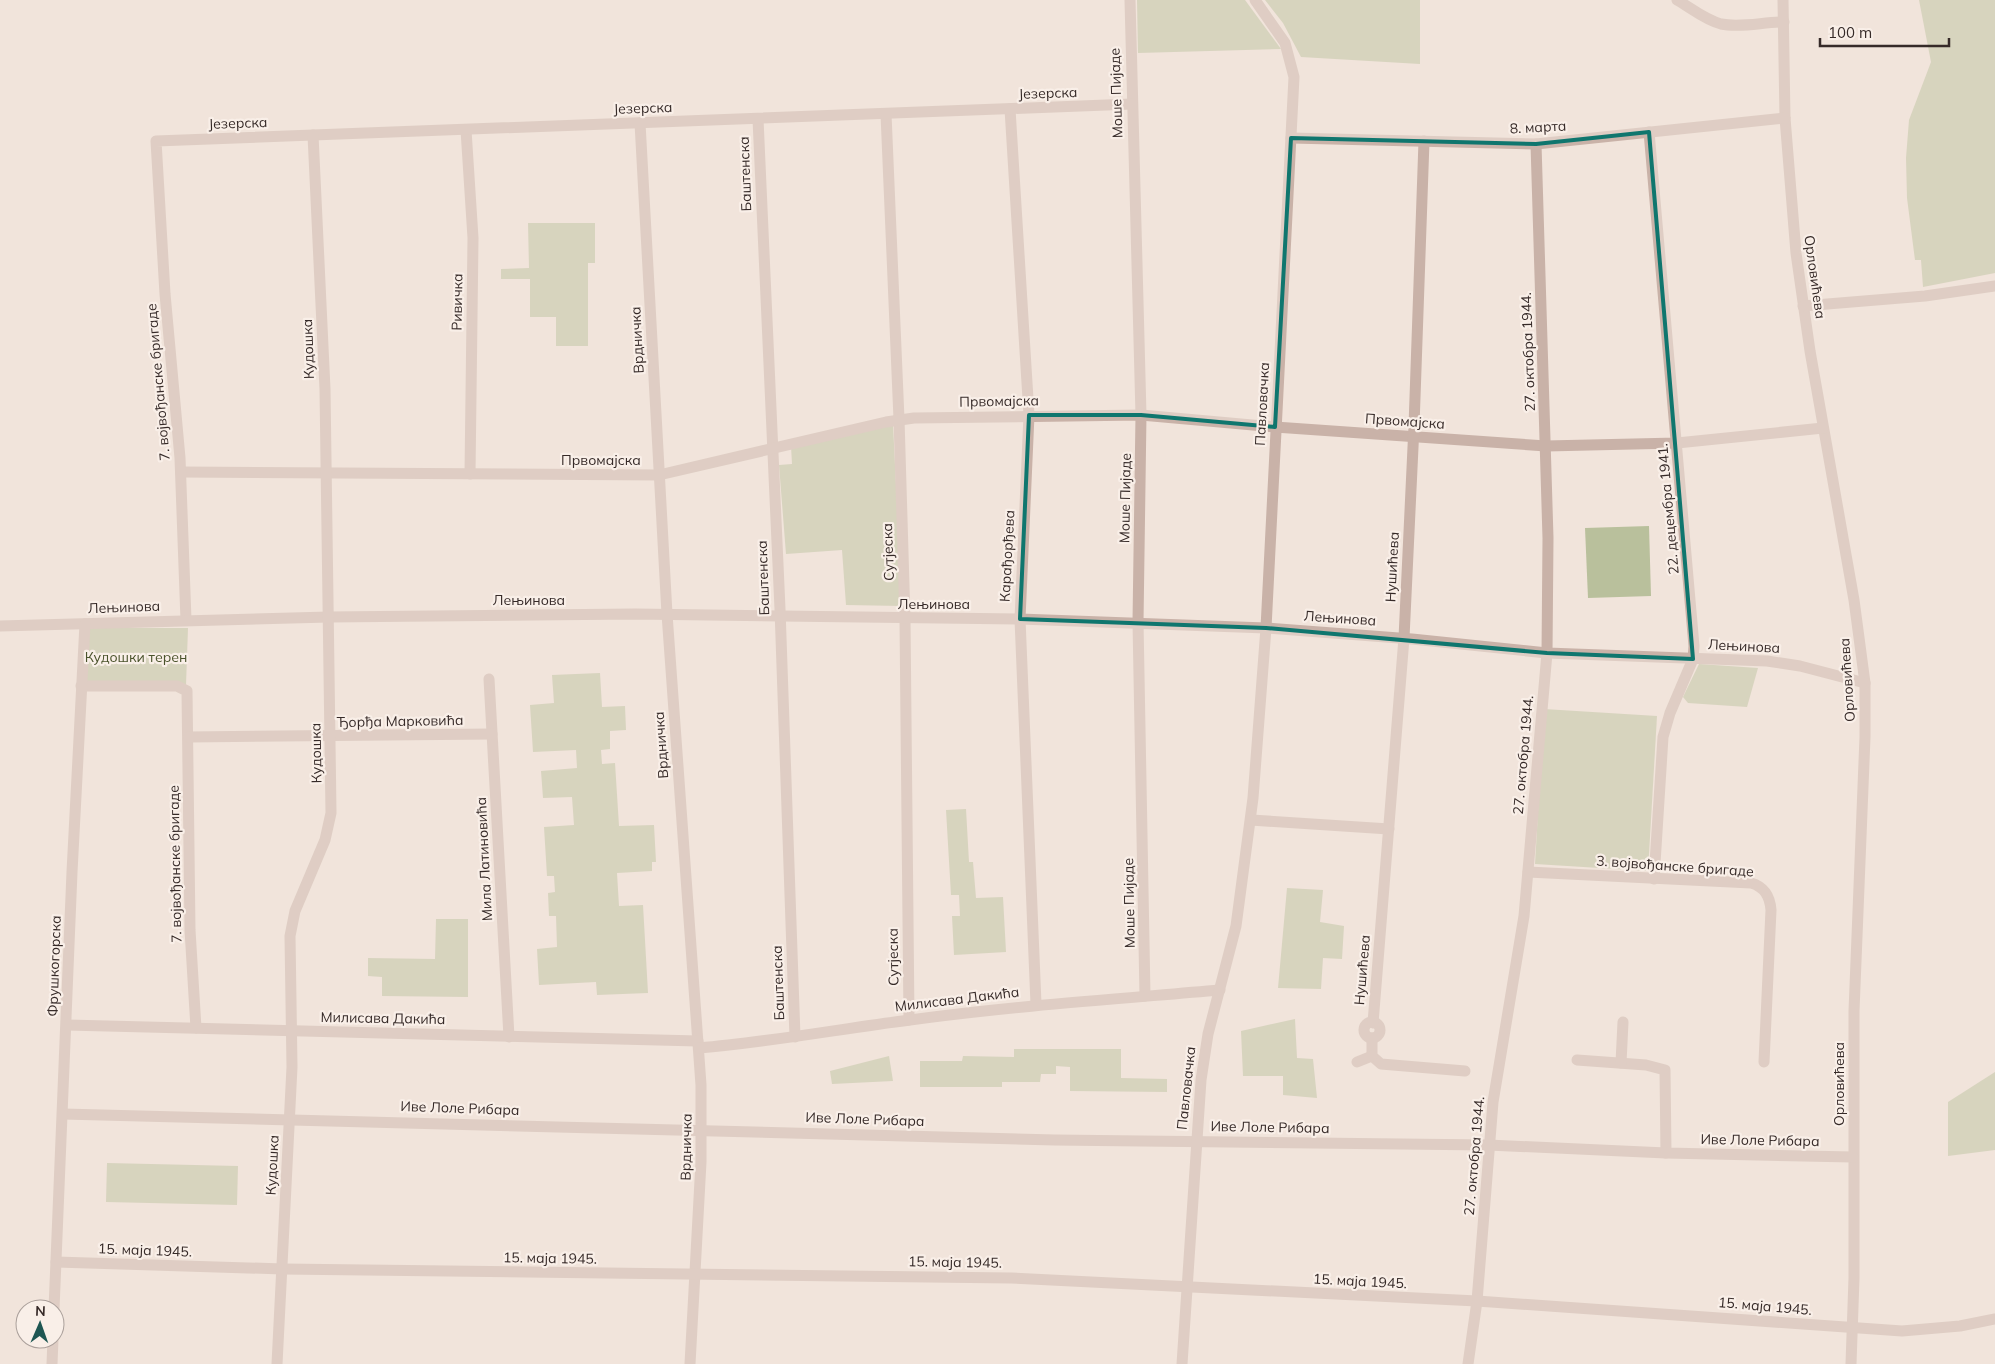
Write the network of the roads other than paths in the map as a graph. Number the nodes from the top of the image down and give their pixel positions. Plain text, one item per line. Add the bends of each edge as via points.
1 (1130, 0) edge
2 (1255, 0) edge
3 (1677, 0) edge
4 (1783, 0) edge
5 (1784, 22) junction
6 (1132, 104) junction
7 (1010, 109) junction
8 (886, 114) junction
9 (1785, 118) junction
10 (758, 119) junction
11 (640, 123) junction
12 (466, 130) junction
13 (1649, 132) junction
14 (313, 135) junction
15 (1291, 138) junction
16 (156, 141) joint
17 (1424, 141) junction
18 (1536, 144) junction
19 (1995, 286) edge
20 (1803, 306) junction
21 (1029, 415) junction
22 (1141, 415) junction
23 (899, 420) junction
24 (1276, 427) junction
25 (1823, 428) junction
26 (1413, 437) junction
27 (1677, 443) junction
28 (1546, 446) junction
29 (773, 447) junction
30 (181, 472) junction
31 (327, 472) junction
32 (470, 474) junction
33 (659, 475) junction
34 (667, 614) junction
35 (329, 617) junction
36 (780, 617) junction
37 (905, 619) junction
38 (1020, 619) junction
39 (186, 620) junction
40 (1138, 622) junction
41 (85, 624) junction
42 (0, 626) edge
43 (1266, 628) junction
44 (1404, 638) junction
45 (1547, 653) junction
46 (1693, 659) junction
47 (489, 679) dead end
48 (1865, 683) junction
49 (81, 686) junction
50 (492, 734) junction
51 (330, 737) junction
52 (189, 738) junction
53 (1251, 820) junction
54 (1389, 829) junction
55 (1528, 872) junction
56 (1654, 878) junction
57 (1220, 990) junction
58 (1145, 996) junction
59 (1036, 1004) junction
60 (909, 1020) junction
61 (1623, 1022) dead end
62 (66, 1025) junction
63 (196, 1028) junction
64 (293, 1032) junction
65 (509, 1037) junction
66 (795, 1037) junction
67 (699, 1045) junction
68 (1372, 1056) junction
69 (1576, 1060) dead end
70 (1357, 1062) dead end
71 (1764, 1062) dead end
72 (1622, 1063) junction
73 (1465, 1071) dead end
74 (64, 1114) junction
75 (289, 1120) junction
76 (702, 1130) junction
77 (1196, 1142) junction
78 (1488, 1145) junction
79 (1666, 1153) junction
80 (1853, 1156) junction
81 (56, 1262) junction
82 (282, 1269) junction
83 (696, 1275) junction
84 (1187, 1287) junction
85 (54, 1299) edge
86 (1477, 1301) junction
87 (1995, 1319) edge
88 (1852, 1329) junction
89 (53, 1349) edge
90 (52, 1364) edge
91 (278, 1364) edge
92 (690, 1364) edge
93 (1182, 1364) edge
94 (1468, 1364) edge
95 (1851, 1364) edge

1 - 6 street, Моше Пијаде
2 - 15 street, Павловачка via 1281,37 1290,60 1294,77
3 - 5 street via 1721,24
4 - 5 street, Орловићева
5 - 9 street, Орловићева
6 - 7 street, Језерска
6 - 22 street, Моше Пијаде
7 - 8 street, Језерска
7 - 21 street, Карађорђева
8 - 10 street, Језерска
8 - 23 street, Сутјеска
9 - 13 street, 8. марта
9 - 20 street, Орловићева
10 - 11 street, Језерска
10 - 29 street, Баштенска
11 - 12 street, Језерска
11 - 33 street, Врдничка
12 - 14 street, Језерска
12 - 32 street, Ривичка via 473,238
13 - 18 street, 8. марта
13 - 27 street, 22. децембра 1941.
14 - 16 street, Језерска
14 - 31 street, Кудошка
15 - 17 street, 8. марта
15 - 24 street, Павловачка
16 - 30 street, 7. војвођанске бригаде via 164,294
17 - 18 street, 8. марта
17 - 26 street, Нушићева
18 - 28 street, 27. октобра 1944.
19 - 20 street via 1925,296
20 - 25 street, Орловићева
21 - 22 street, Првомајска
21 - 23 street, Првомајска
21 - 38 street, Карађорђева
22 - 24 street, Првомајска
22 - 40 street, Моше Пијаде
23 - 29 street, Првомајска
23 - 37 street, Сутјеска
24 - 26 street, Првомајска
24 - 43 street, Павловачка
25 - 27 street, Првомајска
25 - 48 street, Орловићева via 1854,600
26 - 28 street, Првомајска
26 - 44 street, Нушићева
27 - 28 street, Првомајска
27 - 46 street, 22. децембра 1941.
28 - 45 street, 27. октобра 1944.
29 - 33 street, Првомајска
29 - 36 street, Баштенска
30 - 31 street, Првомајска
30 - 39 street, 7. војвођанске бригаде
31 - 32 street, Првомајска
31 - 35 street, Кудошка
32 - 33 street, Првомајска
33 - 34 street, Врдничка
34 - 35 street, Лењинова
34 - 36 street, Лењинова
34 - 67 street, Врдничка
35 - 39 street, Лењинова
35 - 51 street, Кудошка
36 - 37 street, Лењинова
36 - 66 street, Баштенска
37 - 38 street, Лењинова
37 - 60 street, Сутјеска
38 - 40 street, Лењинова
38 - 59 street, Карађорђева
39 - 41 street, Лењинова
40 - 43 street, Лењинова
40 - 58 street, Моше Пијаде
41 - 42 street, Лењинова
41 - 49 street, Фрушкогорска
43 - 44 street, Лењинова
43 - 53 street, Павловачка
44 - 45 street, Лењинова
44 - 54 street, Нушићева
45 - 46 street, Лењинова
45 - 55 street, 27. октобра 1944.
46 - 48 street, Лењинова via 1767,661
46 - 56 street, 22. децембра 1941. via 1663,738
47 - 50 street, Мила Латиновића
48 - 80 street, Орловићева via 1854,1011
49 - 52 street, 7. војвођанске бригаде via 177,686 188,691
49 - 62 street, Фрушкогорска
50 - 51 street, Ђорђа Марковића
50 - 65 street, Мила Латиновића
51 - 52 street, Ђорђа Марковића
51 - 64 street, Кудошка via 329,827 295,911 290,936
52 - 63 street, 7. војвођанске бригаде via 190,930
53 - 54 street
53 - 57 street, Павловачка via 1236,926
54 - 68 street, Нушићева via 1373,1023 1380,1031 1372,1038
55 - 56 street, 3. војвођанске бригаде
55 - 78 street, 27. октобра 1944. via 1519,955
56 - 71 street, 3. војвођанске бригаде via 1751,883 1766,892 1771,910
57 - 58 street, Милисава Дакића
57 - 77 street, Павловачка via 1204,1051
58 - 59 street, Милисава Дакића
59 - 60 street, Милисава Дакића
60 - 66 street, Милисава Дакића
61 - 72 street
62 - 63 street, Милисава Дакића
62 - 74 street, Фрушкогорска
63 - 64 street, Милисава Дакића
64 - 65 street, Милисава Дакића
64 - 75 street, Кудошка
65 - 67 street, Милисава Дакића
66 - 67 street, Милисава Дакића
67 - 76 street, Врдничка
68 - 70 street
68 - 73 street via 1381,1064
69 - 72 street
72 - 79 street via 1664,1070
74 - 75 street, Иве Лоле Рибара
74 - 81 street, Фрушкогорска
75 - 76 street, Иве Лоле Рибара
75 - 82 street, Кудошка
76 - 77 street, Иве Лоле Рибара
76 - 83 street, Врдничка
77 - 78 street, Иве Лоле Рибара
77 - 84 street, Павловачка
78 - 79 street, Иве Лоле Рибара
78 - 86 street, 27. октобра 1944.
79 - 80 street, Иве Лоле Рибара
80 - 88 street, Орловићева
81 - 82 street, 15. маја 1945.
81 - 85 street, Фрушкогорска
82 - 83 street, 15. маја 1945.
82 - 91 street, Кудошка
83 - 84 street, 15. маја 1945. via 1011,1278
83 - 92 street, Врдничка
84 - 86 street, 15. маја 1945.
84 - 93 street, Павловачка
86 - 88 street, 15. маја 1945.
86 - 94 street, 27. октобра 1944.
87 - 88 street, 15. маја 1945. via 1918,1331
88 - 95 street, Орловићева
89 - 90 street

